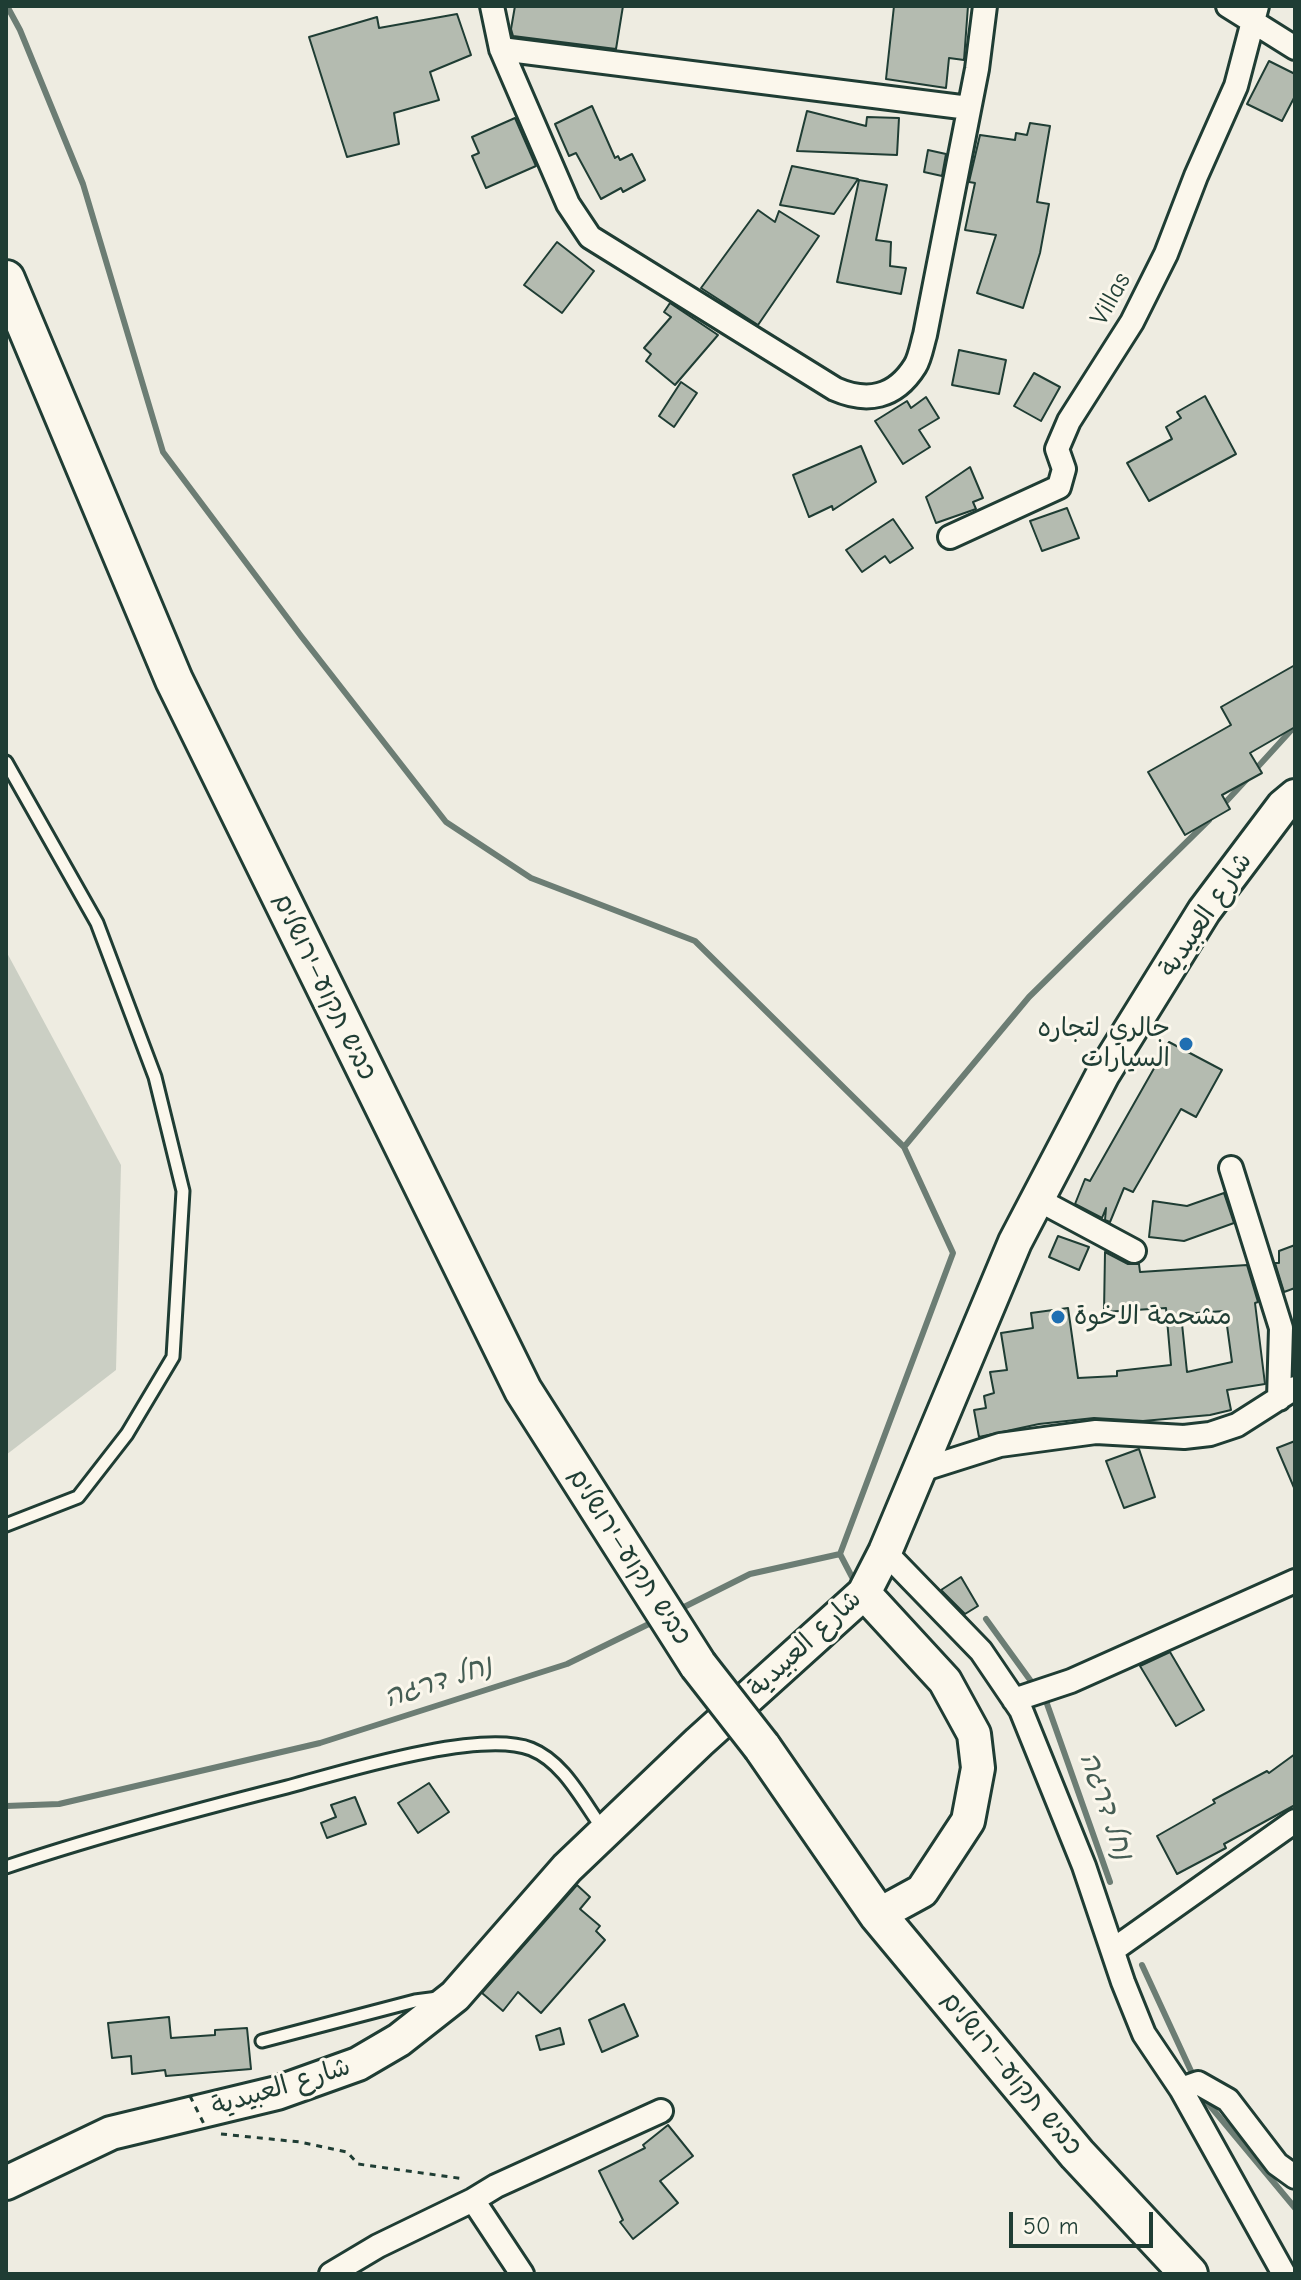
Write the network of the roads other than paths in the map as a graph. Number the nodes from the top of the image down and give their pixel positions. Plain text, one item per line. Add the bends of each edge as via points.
1 (492, 6) edge
2 (985, 6) edge
3 (1228, 6) edge
4 (1255, 13) edge
5 (1295, 48) edge
6 (501, 49) junction
7 (969, 108) junction
8 (6, 279) edge
9 (950, 537) dead end
10 (6, 762) edge
11 (1295, 796) edge
12 (1231, 1168) dead end
13 (1037, 1199) junction
14 (1134, 1251) dead end
15 (1287, 1394) edge
16 (918, 1471) junction
17 (6, 1525) edge
18 (885, 1552) junction
19 (1295, 1581) edge
20 (864, 1593) junction
21 (1014, 1700) junction
22 (1295, 1821) edge
23 (604, 1832) junction
24 (6, 1867) edge
25 (878, 1915) junction
26 (1113, 1950) junction
27 (455, 1996) junction
28 (262, 2041) dead end
29 (1181, 2089) junction
30 (661, 2111) dead end
31 (1295, 2177) edge
32 (6, 2183) edge
33 (473, 2200) junction
34 (331, 2274) edge
35 (522, 2274) edge
36 (1189, 2274) edge
37 (1284, 2274) edge

1 - 6 street
2 - 7 street
3 - 4 street
4 - 5 street
4 - 9 street, Villas via 1236,86 1166,254 1057,449 1064,469 1059,487
6 - 7 street
6 - 7 street via 568,204 590,237 853,397 884,393 915,366
8 - 25 main road, כביש תקוע–ירושלים, bridge via 174,680 509,1362 698,1665 762,1747
10 - 17 lane via 97,923 155,1077 183,1191 173,1357 127,1434 78,1497
11 - 13 main road, شارع العبيدية via 1204,911 1103,1074
12 - 15 street via 1281,1328
13 - 14 street
13 - 16 main road, شارع العبيدية
15 - 16 street via 1237,1425 1210,1434 1096,1432 1000,1445
16 - 18 main road, شارع العبيدية
18 - 20 main road, شارع العبيدية
18 - 21 street via 981,1651
19 - 21 street via 1071,1681
20 - 23 main road, شارع العبيدية
20 - 25 main road via 945,1681 974,1734 978,1768 968,1821 922,1891
21 - 26 street
22 - 26 street
23 - 24 lane via 550,1759 508,1744 479,1745 348,1771 94,1837
23 - 27 main road, شارع العبيدية
25 - 36 main road, כביש תקוע–ירושלים via 1077,2154
26 - 29 street via 1144,2034
27 - 28 lane via 415,2001
27 - 32 main road, شارع العبيدية via 358,2064 277,2093 111,2133
29 - 31 street via 1198,2083 1228,2100 1277,2164
29 - 37 street
30 - 33 street
33 - 34 street
33 - 35 street

